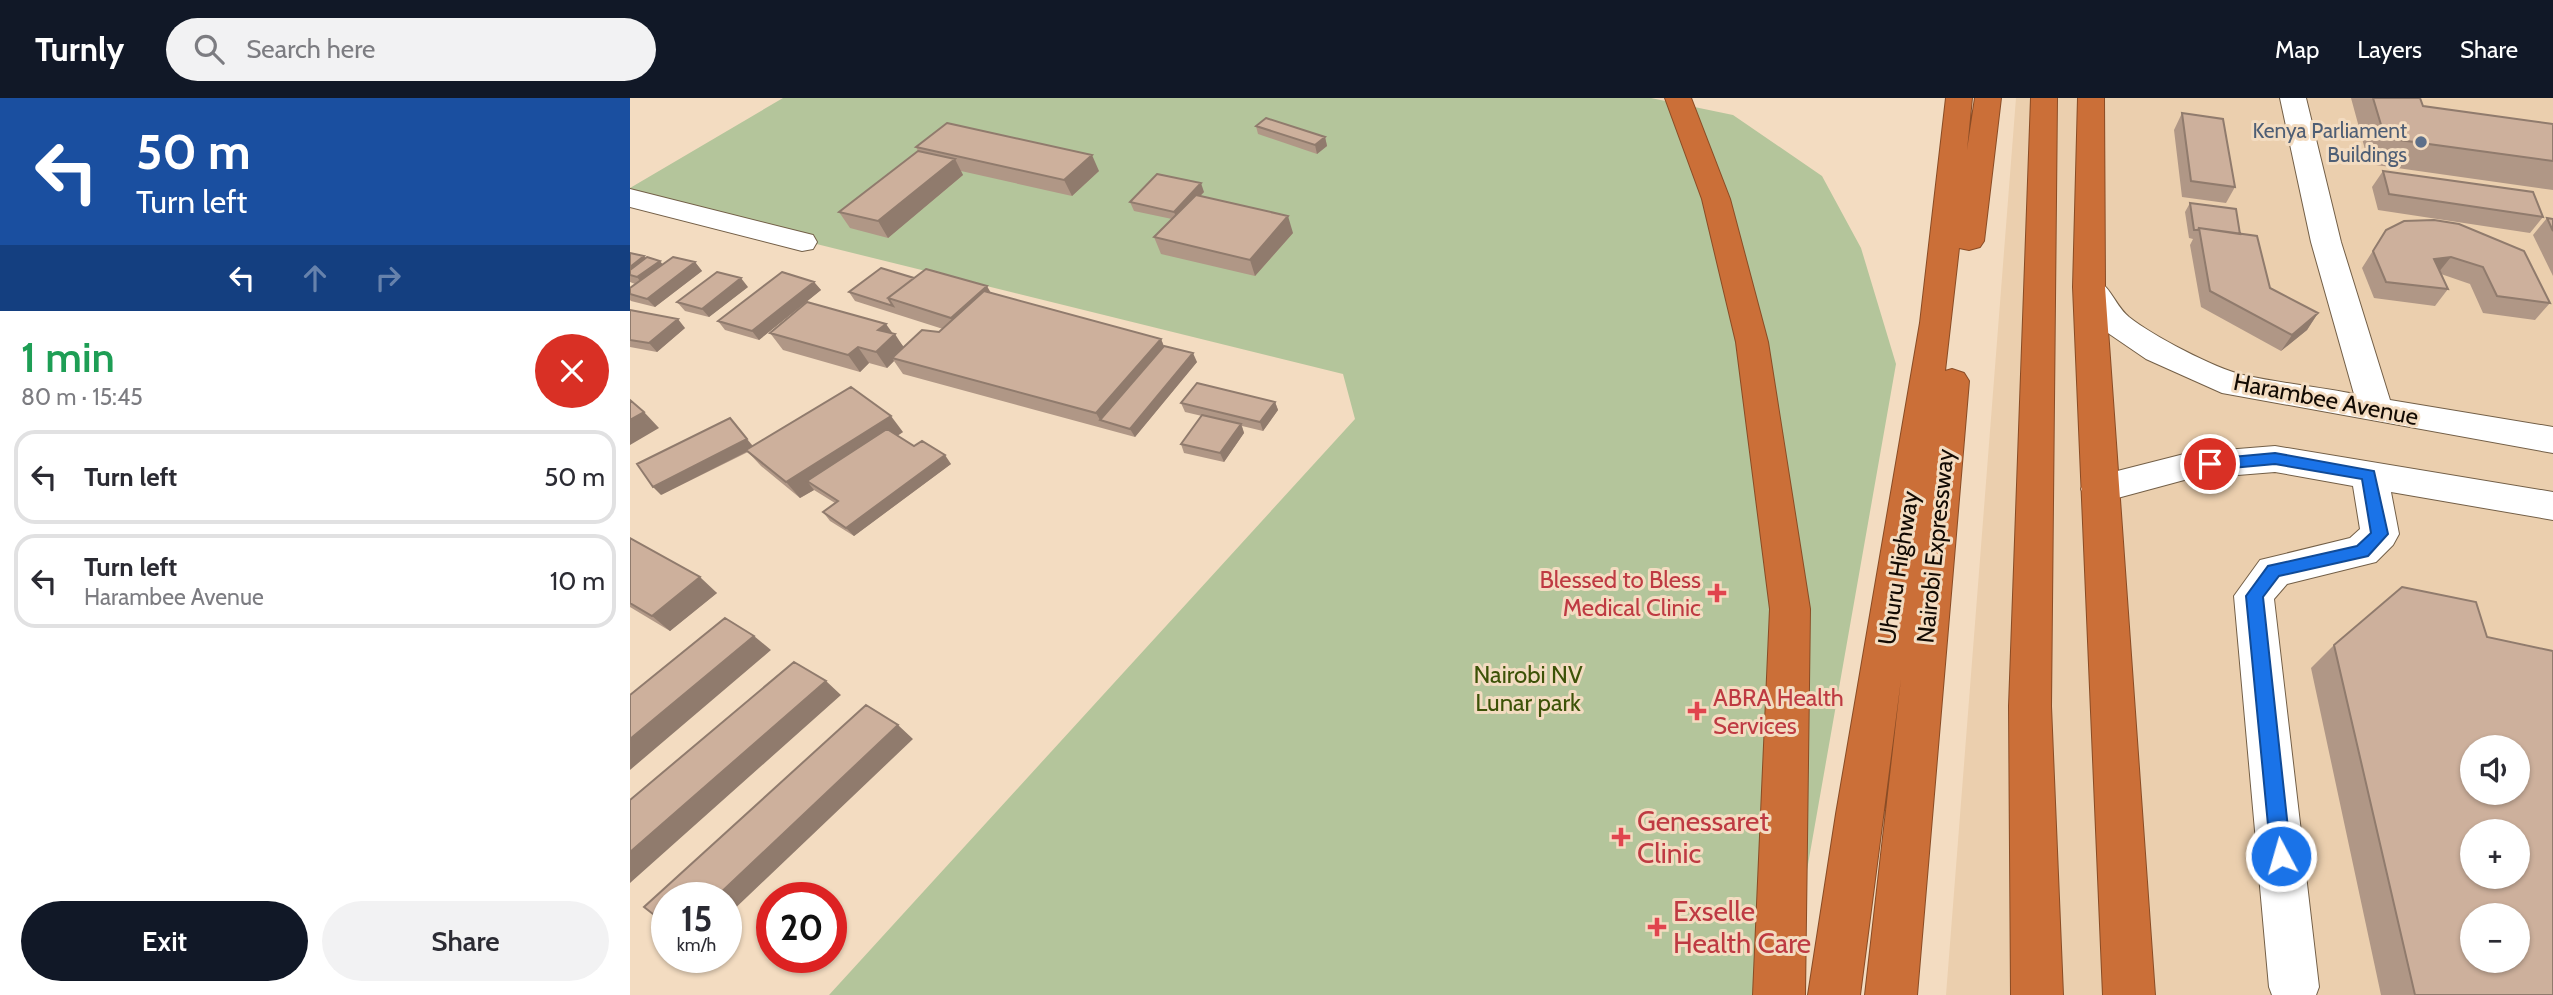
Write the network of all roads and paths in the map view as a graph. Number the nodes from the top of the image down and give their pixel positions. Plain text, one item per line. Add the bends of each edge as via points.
1 (1678, 98) edge
2 (1959, 98) edge
3 (1988, 98) edge
4 (2044, 98) edge
5 (2091, 98) edge
6 (2293, 98) edge
7 (630, 198) edge
8 (802, 242) dead end
9 (2089, 286) junction
10 (2376, 409) junction
11 (2553, 440) edge
12 (2369, 475) junction
13 (2099, 489) junction
14 (2553, 506) edge
15 (2294, 987) dead end
16 (1779, 995) edge
17 (1834, 995) edge
18 (1891, 995) edge
19 (2037, 995) edge
20 (2129, 995) edge

1 - 16 highway via 1716,199 1752,342 1790,609
2 - 17 highway, Uhuru Highway via 1936,323
3 - 18 highway, Nairobi Expressway via 1955,346
4 - 19 highway via 2030,706
5 - 9 highway
6 - 10 street via 2326,242
7 - 8 street
9 - 10 street, Harambee Avenue via 2116,323 2158,351 2234,385
9 - 13 highway
10 - 11 street, Harambee Avenue
12 - 13 street via 2275,459 2188,466
12 - 14 street
12 - 15 street via 2380,534 2362,551 2274,571 2254,596
13 - 20 highway

